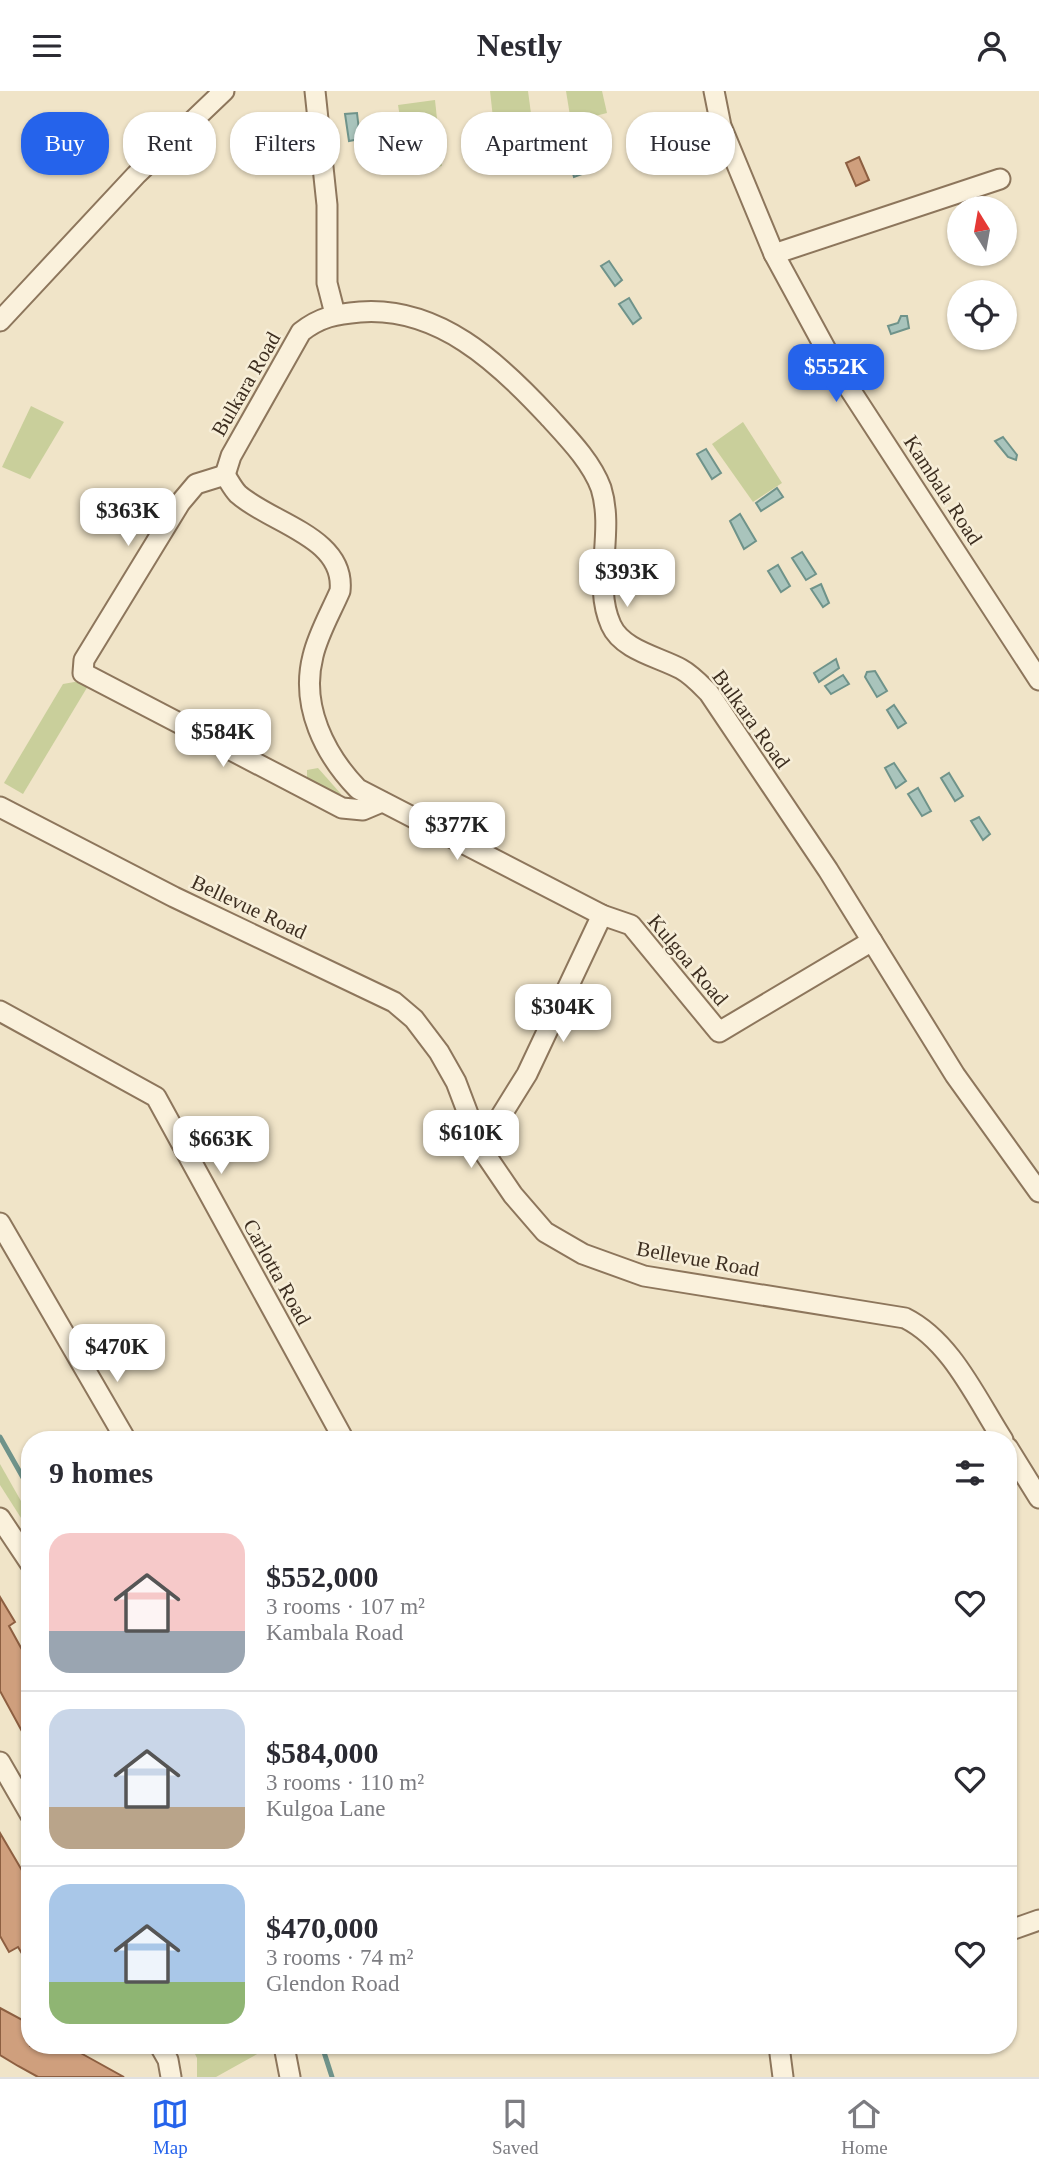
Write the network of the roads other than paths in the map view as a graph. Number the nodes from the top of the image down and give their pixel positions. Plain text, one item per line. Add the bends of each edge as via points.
1 (224, 91) edge
2 (315, 91) edge
3 (714, 91) edge
4 (1000, 179) dead end
5 (774, 254) junction
6 (335, 314) junction
7 (0, 321) edge
8 (225, 475) junction
9 (1039, 680) edge
10 (382, 801) junction
11 (0, 807) edge
12 (602, 915) junction
13 (872, 940) junction
14 (0, 1011) edge
15 (481, 1148) junction
16 (1039, 1192) edge
17 (0, 1223) edge
18 (122, 1431) edge
19 (339, 1431) edge
20 (994, 1431) edge
21 (1017, 1467) edge
22 (1039, 1498) edge
23 (0, 1518) edge
24 (21, 1550) edge
25 (0, 1762) edge
26 (21, 1798) edge
27 (1039, 1920) edge
28 (1017, 1928) edge
29 (165, 2054) edge
30 (286, 2054) edge
31 (780, 2054) edge
32 (171, 2077) edge
33 (290, 2077) edge
34 (783, 2077) edge

1 - 7 street via 136,175
2 - 6 street via 327,205 327,283
3 - 5 street, Kambala Road via 721,126
4 - 5 street
5 - 9 street, Kambala Road via 836,368
6 - 8 street, Bulkara Road via 309,326 289,351
6 - 13 street, Bulkara Road via 390,310 451,332 523,388 576,446 603,498 607,520 604,600 612,627 628,645 685,671 709,694
8 - 10 street, Kulgoa Road via 237,493 321,546 337,565 340,591 313,657 310,690 315,719 340,770 358,789
8 - 10 street via 201,481 184,497 82,669 85,675 342,808 363,810
10 - 12 street, Kulgoa Road
11 - 15 street, Bellevue Road via 394,1002 439,1052 456,1082
12 - 13 street, Kulgoa Road via 631,926 719,1032
12 - 15 street via 527,1074
13 - 16 street, Bulkara Road via 955,1075
14 - 19 street, Carlotta Road via 156,1097
15 - 20 street, Bellevue Road via 545,1232 583,1254 644,1276 882,1313 917,1325 967,1382
17 - 18 street
21 - 22 street, Bellevue Road
23 - 24 street
25 - 26 street
27 - 28 street
29 - 32 street
30 - 33 street
31 - 34 street

